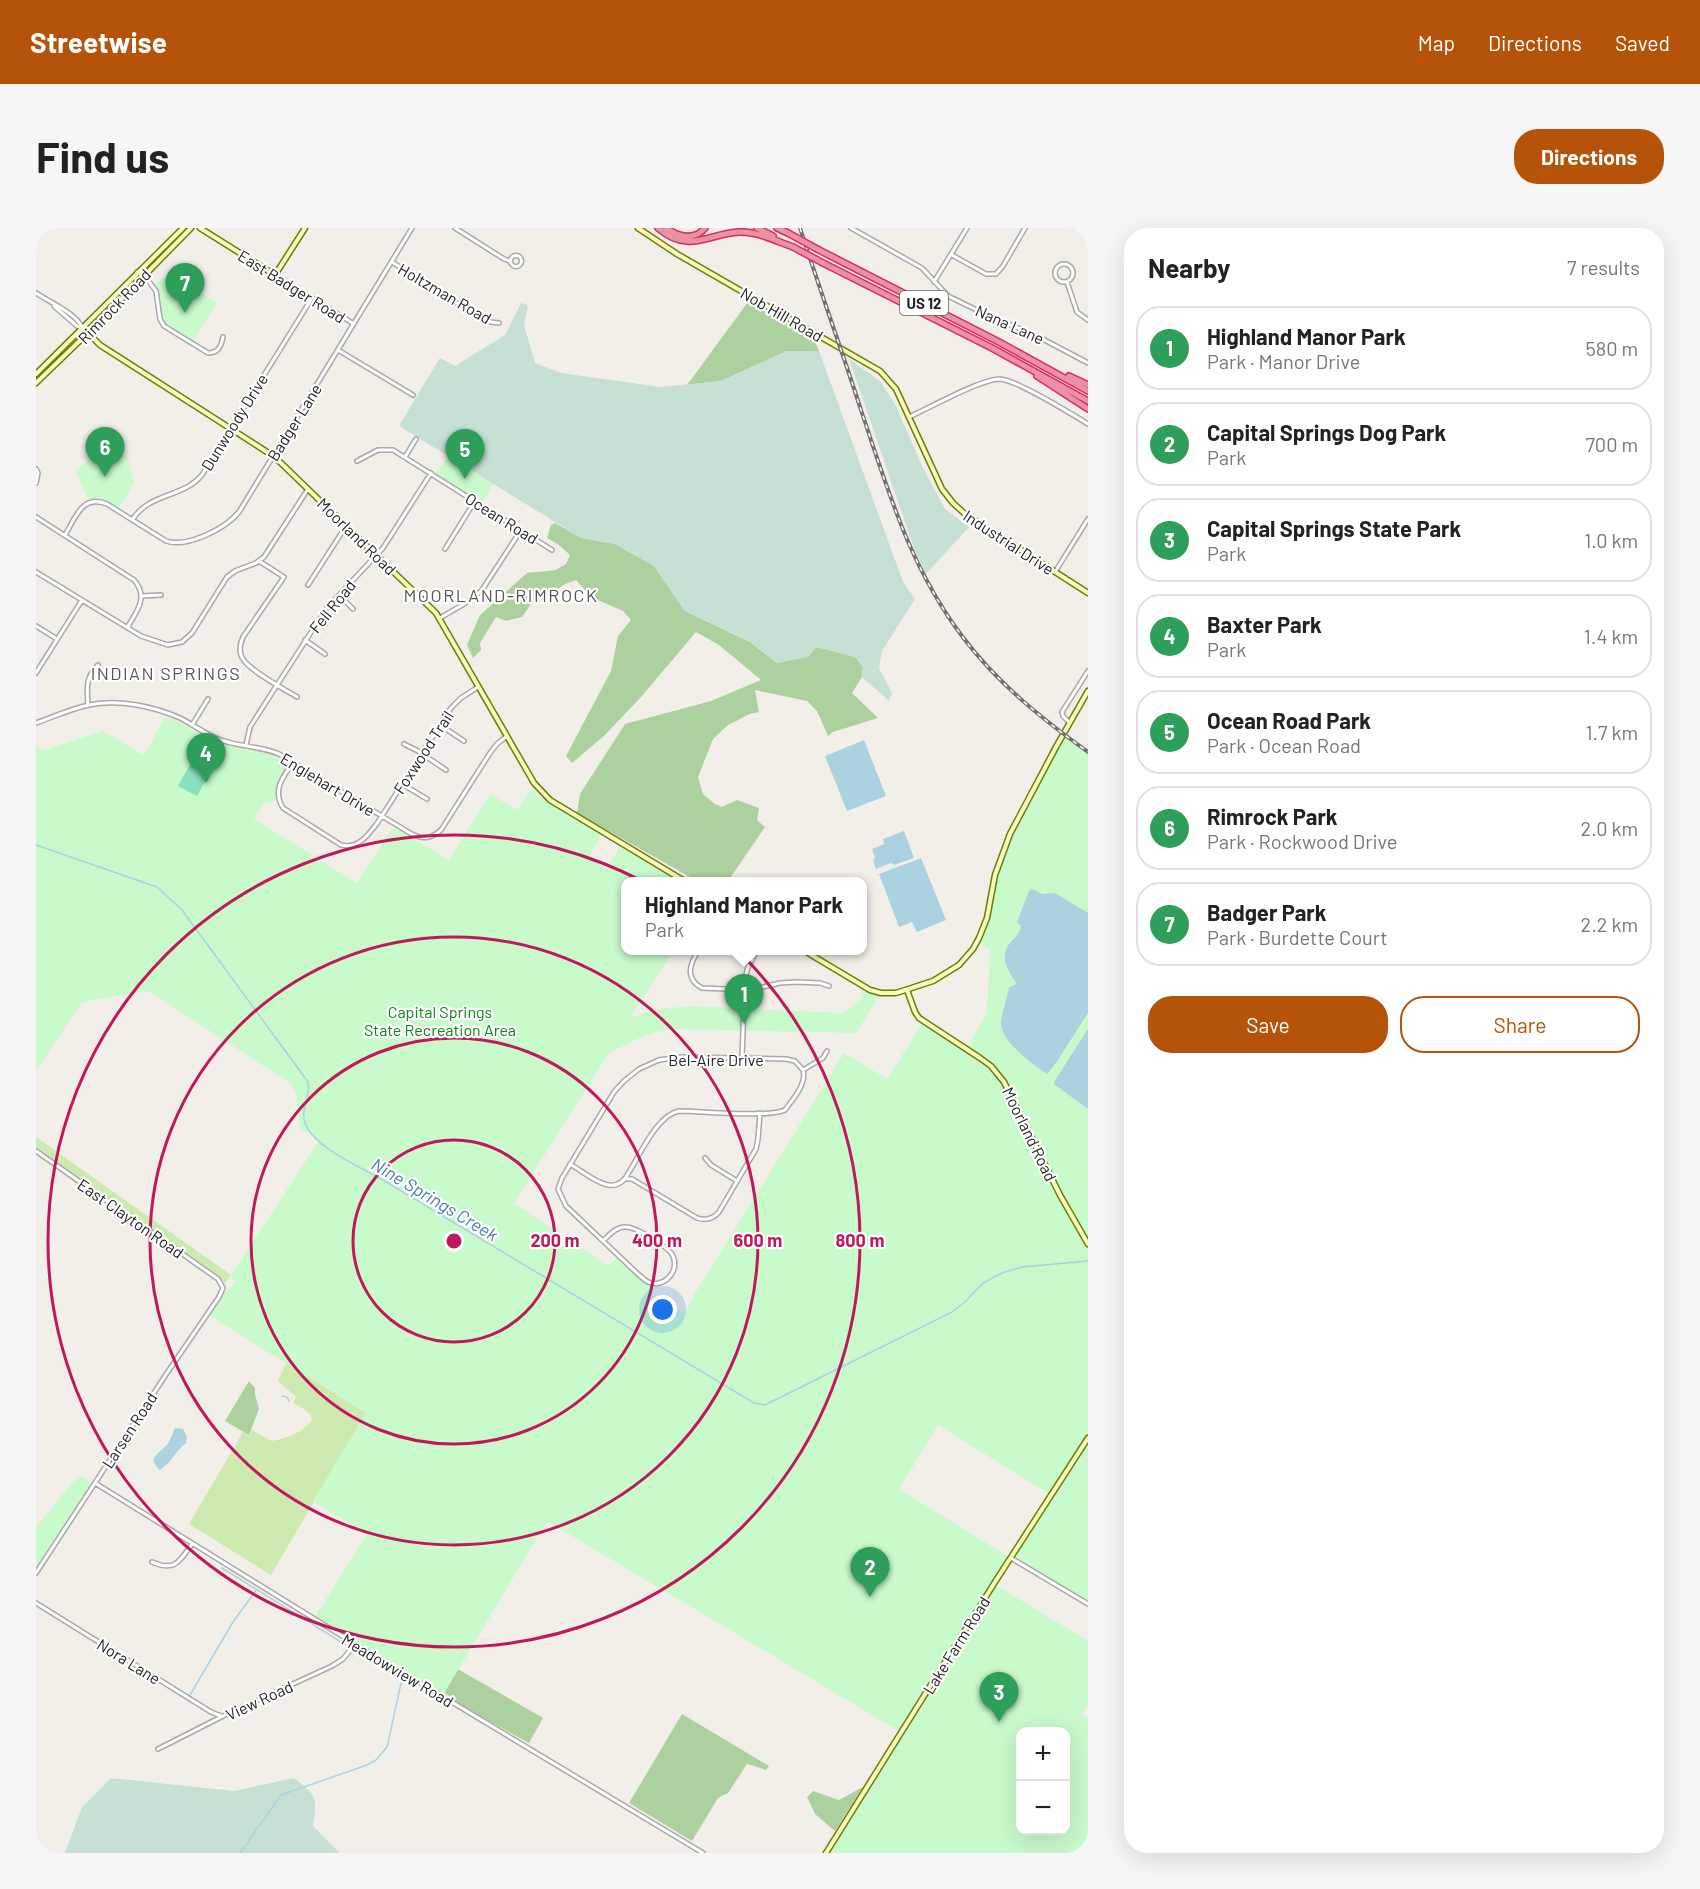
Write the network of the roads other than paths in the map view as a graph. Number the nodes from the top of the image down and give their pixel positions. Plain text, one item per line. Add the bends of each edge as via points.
1 (183, 228) edge
2 (191, 228) edge
3 (200, 228) edge
4 (305, 228) edge
5 (412, 228) edge
6 (455, 228) edge
7 (638, 228) edge
8 (658, 228) edge
9 (666, 228) edge
10 (705, 228) edge
11 (757, 228) edge
12 (777, 228) edge
13 (851, 228) edge
14 (967, 228) edge
15 (1025, 228) edge
16 (793, 247) junction
17 (952, 255) junction
18 (510, 261) dead end
19 (392, 262) junction
20 (137, 272) junction
21 (143, 276) junction
22 (275, 276) junction
23 (934, 282) junction
24 (1067, 282) junction
25 (36, 293) edge
26 (312, 298) junction
27 (1088, 320) edge
28 (499, 323) dead end
29 (354, 324) junction
30 (83, 328) junction
31 (88, 333) junction
32 (223, 337) dead end
33 (338, 350) junction
34 (1002, 354) junction
35 (1029, 358) junction
36 (1088, 363) edge
37 (36, 374) edge
38 (41, 378) junction
39 (36, 383) edge
40 (1088, 385) edge
41 (1088, 391) edge
42 (413, 395) dead end
43 (1088, 401) edge
44 (1088, 409) edge
45 (909, 417) junction
46 (1088, 423) edge
47 (231, 429) junction
48 (416, 439) dead end
49 (273, 457) junction
50 (405, 457) junction
51 (357, 461) dead end
52 (36, 469) edge
53 (430, 473) junction
54 (36, 483) edge
55 (308, 489) junction
56 (475, 501) junction
57 (36, 517) edge
58 (1088, 519) edge
59 (132, 520) junction
60 (346, 526) junction
61 (521, 530) junction
62 (65, 535) junction
63 (445, 549) dead end
64 (552, 550) dead end
65 (377, 555) junction
66 (260, 561) junction
67 (36, 572) edge
68 (1055, 572) junction
69 (308, 585) dead end
70 (1088, 593) edge
71 (161, 595) dead end
72 (339, 595) junction
73 (142, 596) junction
74 (82, 600) junction
75 (353, 609) dead end
76 (440, 618) junction
77 (36, 626) edge
78 (127, 628) junction
79 (57, 639) junction
80 (305, 640) junction
81 (325, 654) dead end
82 (98, 665) dead end
83 (1088, 671) edge
84 (36, 673) edge
85 (277, 685) junction
86 (479, 686) junction
87 (1088, 692) edge
88 (297, 697) dead end
89 (208, 699) dead end
90 (88, 705) junction
91 (1069, 722) junction
92 (36, 723) edge
93 (192, 725) junction
94 (440, 725) junction
95 (507, 736) junction
96 (464, 741) dead end
97 (404, 744) dead end
98 (246, 745) junction
99 (421, 754) junction
100 (294, 762) junction
101 (446, 770) dead end
102 (402, 784) junction
103 (427, 799) dead end
104 (381, 816) junction
105 (678, 877) edge
106 (697, 955) edge
107 (742, 955) edge
108 (754, 955) edge
109 (810, 955) edge
110 (751, 960) junction
111 (829, 986) dead end
112 (744, 990) junction
113 (907, 990) junction
114 (827, 1051) dead end
115 (742, 1058) junction
116 (802, 1070) junction
117 (759, 1113) junction
118 (36, 1151) edge
119 (705, 1158) dead end
120 (570, 1164) junction
121 (627, 1179) junction
122 (737, 1181) junction
123 (603, 1241) junction
124 (1088, 1244) edge
125 (223, 1288) joint
126 (1088, 1438) edge
127 (95, 1483) junction
128 (192, 1544) junction
129 (1011, 1558) junction
130 (152, 1562) dead end
131 (36, 1573) edge
132 (36, 1603) edge
133 (1088, 1604) edge
134 (355, 1644) junction
135 (223, 1716) junction
136 (158, 1749) dead end
137 (703, 1853) edge
138 (826, 1853) edge

1 - 20 street, Rimrock Road
2 - 21 street, Rimrock Road
3 - 22 street, East Badger Road
4 - 22 street
5 - 19 street, Badger Lane
6 - 18 street
7 - 45 street, Nob Hill Road via 876,367 892,383
8 - 16 highway via 681,240 703,241 740,232
9 - 10 highway via 689,237
11 - 16 highway, US 12
12 - 35 highway, US 12, bridge
13 - 23 street, Nana Lane via 922,268
14 - 17 street
15 - 17 street via 1001,269 991,275
16 - 34 highway, US 12, bridge
17 - 23 street
19 - 28 street, Holtzman Road via 491,322
19 - 29 street, Badger Lane
20 - 21 street
20 - 30 street, Rimrock Road
21 - 31 street, Rimrock Road
21 - 32 street via 156,291 160,320 168,329 208,353 219,350
22 - 26 street, East Badger Road
23 - 36 street, Nana Lane via 948,296
24 - 24 street via 1072,269 1060,264 1054,270 1055,276
24 - 27 street via 1077,312
25 - 30 street via 64,310
26 - 29 street, East Badger Road
26 - 47 street, Dunwoody Drive
29 - 33 street, Badger Lane
30 - 31 street, Moorland Road
30 - 37 street, Rimrock Road
31 - 38 street, Rimrock Road
31 - 47 street, Moorland Road via 100,345
33 - 42 street
33 - 49 street, Badger Lane
34 - 43 highway, US 12
34 - 44 highway
35 - 40 highway
35 - 41 highway, US 12
37 - 38 street
38 - 39 street, Rimrock Road
45 - 46 street via 982,383 1000,379 1015,383
45 - 68 street, Industrial Drive via 942,489 953,503 974,521
47 - 49 street, Moorland Road
47 - 59 street, Dunwoody Drive via 196,481 151,501
48 - 50 street
49 - 55 street, Moorland Road
49 - 59 street, Badger Lane via 239,512 218,529 183,543 172,543
50 - 51 street, Ocean Road via 385,449
50 - 53 street, Ocean Road
52 - 54 street
53 - 56 street, Ocean Road
53 - 65 street, Fell Road
55 - 60 street, Moorland Road
55 - 66 street
56 - 61 street, Ocean Road
56 - 63 street
57 - 62 street
58 - 68 street
59 - 62 street, Badger Lane via 107,504 91,501
60 - 65 street, Moorland Road
60 - 69 street
61 - 64 street, Ocean Road
61 - 76 street via 482,590
62 - 73 street via 134,580
65 - 72 street, Fell Road
65 - 76 street, Moorland Road
66 - 78 street via 227,577 183,642 162,643
66 - 85 street via 284,577 243,637 240,654 248,666
67 - 74 street
68 - 70 street, Industrial Drive
71 - 73 street
72 - 75 street
72 - 80 street, Fell Road
73 - 78 street
74 - 78 street
74 - 79 street
76 - 86 street, Moorland Road
77 - 79 street
79 - 84 street
80 - 81 street
80 - 85 street, Fell Road
82 - 90 street via 90,673 86,687
83 - 91 street via 1062,712
85 - 88 street
85 - 98 street, Fell Road via 250,727
86 - 94 street, Foxwood Trail via 458,700
86 - 95 street, Moorland Road
87 - 91 street
89 - 93 street
90 - 92 street, Englehart Drive
90 - 93 street, Englehart Drive via 140,706
91 - 113 street via 999,860 987,918 973,949 943,976
93 - 98 street, Englehart Drive via 223,741
94 - 96 street
94 - 99 street, Foxwood Trail
95 - 104 street, Englehart Drive via 490,753 435,836 417,837
95 - 105 street, Moorland Road via 537,788 550,800
97 - 99 street
98 - 100 street, Englehart Drive via 270,750
99 - 101 street
99 - 102 street, Foxwood Trail
100 - 104 street, Englehart Drive
100 - 104 street, Foxwood Trail via 279,787 278,798 283,808 335,841 348,846 363,841
102 - 103 street
102 - 104 street, Foxwood Trail
106 - 112 street via 690,967 695,984
107 - 110 street
108 - 110 street
109 - 113 street via 870,990
110 - 112 street
111 - 112 street via 795,982
112 - 115 street
113 - 124 street, Moorland Road via 919,1018 991,1066 1004,1082
114 - 116 street via 823,1058
115 - 116 street, Bel-Aire Drive via 786,1059 795,1061
115 - 120 street, Bel-Aire Drive via 671,1058 639,1069 617,1089
116 - 117 street via 802,1084 785,1110
117 - 121 street via 674,1112 658,1126
117 - 122 street via 756,1149
118 - 125 street, East Clayton Road via 218,1279
119 - 122 street
120 - 121 street via 604,1185 618,1185
120 - 123 street, Bel-Aire Drive via 559,1182 559,1194 566,1206
121 - 122 street via 704,1220 719,1212
123 - 123 street via 650,1283 663,1282 672,1274 675,1262 669,1250 628,1227 618,1228
125 - 127 street, Larsen Road
126 - 129 street, Lake Farm Road
127 - 128 street, Meadowview Road
127 - 131 street, Larsen Road
128 - 130 street via 172,1566
128 - 134 street, Meadowview Road
129 - 133 street
129 - 138 street, Lake Farm Road
132 - 135 street, Nora Lane
134 - 135 street, View Road via 332,1666
134 - 137 street, Meadowview Road
135 - 136 street, View Road

